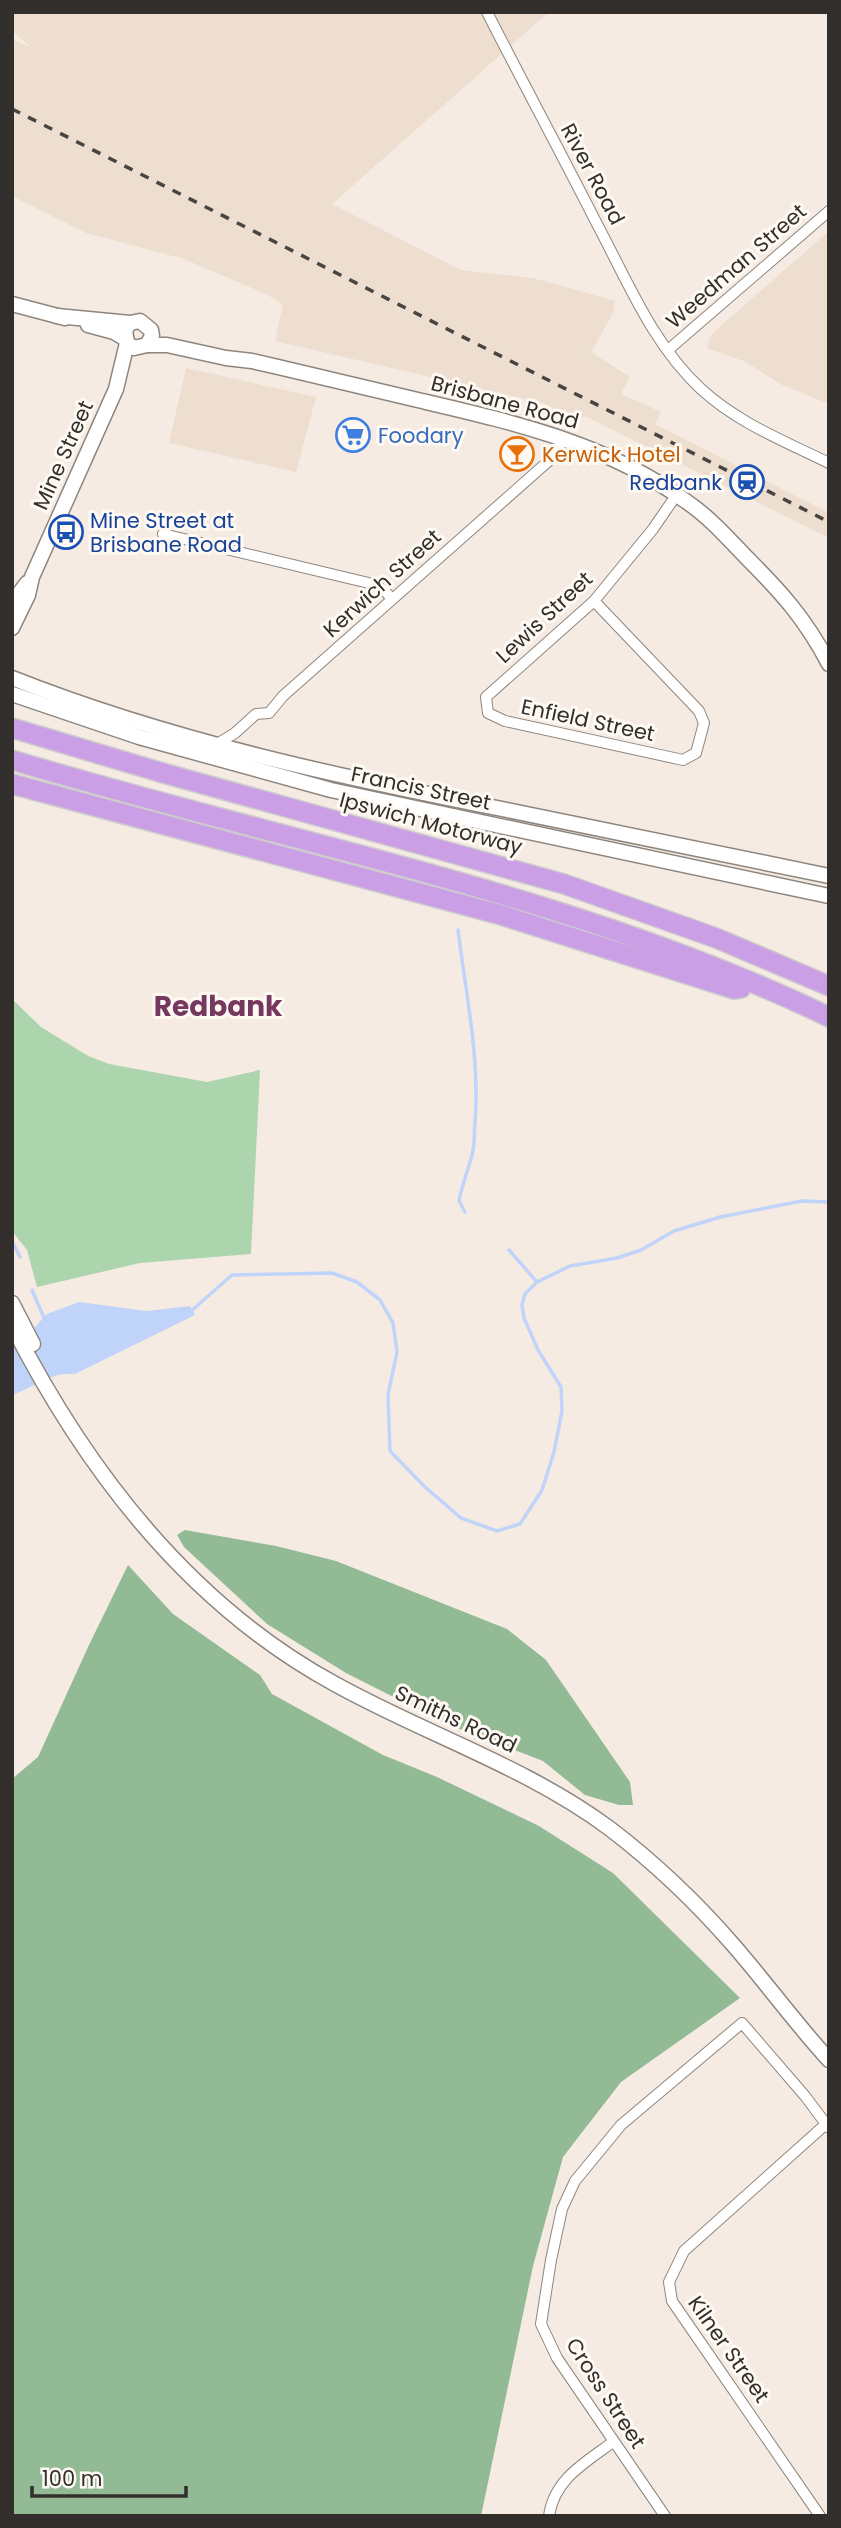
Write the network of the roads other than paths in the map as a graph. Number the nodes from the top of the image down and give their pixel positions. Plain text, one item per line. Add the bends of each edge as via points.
1 (487, 12) edge
2 (829, 211) edge
3 (12, 304) edge
4 (57, 316) junction
5 (130, 323) junction
6 (151, 330) junction
7 (125, 341) junction
8 (145, 347) junction
9 (668, 350) junction
10 (252, 361) junction
11 (116, 389) junction
12 (562, 437) junction
13 (829, 463) edge
14 (677, 494) junction
15 (163, 534) dead end
16 (32, 576) junction
17 (392, 599) junction
18 (594, 601) junction
19 (12, 603) edge
20 (12, 628) edge
21 (829, 664) edge
22 (12, 678) edge
23 (12, 694) edge
24 (486, 697) joint
25 (12, 728) edge
26 (217, 744) junction
27 (12, 760) edge
28 (12, 784) edge
29 (53, 795) junction
30 (12, 797) edge
31 (829, 876) edge
32 (829, 896) edge
33 (829, 986) edge
34 (763, 987) junction
35 (829, 1017) edge
36 (12, 1303) edge
37 (16, 1325) edge
38 (829, 2060) edge
39 (827, 2126) edge
40 (613, 2442) junction
41 (549, 2516) edge
42 (665, 2516) edge
43 (820, 2516) edge

1 - 9 street, River Road via 633,293
2 - 9 street, Weedman Street
3 - 4 main road
4 - 5 main road
4 - 7 main road via 114,332
5 - 6 main road via 140,321
5 - 7 main road
6 - 8 main road
6 - 10 main road, Brisbane Road
7 - 8 main road via 134,348
7 - 11 main road, Mine Street
8 - 10 main road, Brisbane Road via 167,345
8 - 11 main road, Mine Street
9 - 13 street, River Road via 690,379 736,416
10 - 12 main road, Brisbane Road
11 - 16 main road, Mine Street
12 - 14 main road, Brisbane Road via 624,463
12 - 17 street, Kerwich Street via 552,458
14 - 18 street, Lewis Street
14 - 21 main road, Brisbane Road via 789,600
15 - 17 street via 373,584
16 - 19 main road, Mine Street
16 - 20 main road, Mine Street
17 - 26 street, Kerwich Street via 270,713 256,713
18 - 24 street, Lewis Street
18 - 24 street, Enfield Street via 699,711 704,723 696,753 683,760 505,722 488,713
22 - 26 main road, Francis Street
23 - 32 main road, Francis Street via 139,737 331,790
25 - 33 highway, Ipswich Motorway via 564,884 716,938
26 - 31 main road, Francis Street via 407,790
27 - 34 highway via 531,902
28 - 29 highway
29 - 30 highway
29 - 34 highway via 498,914 734,989
34 - 35 highway
36 - 37 main road, Smiths Road
37 - 38 main road, Smiths Road via 67,1418 124,1503 194,1581 291,1658 537,1782 608,1827 693,1900
39 - 40 street, Cross Street via 742,2022 621,2125 575,2181 562,2209 541,2324 557,2358
39 - 43 street, Kilner Street via 684,2251 669,2282 672,2301
40 - 41 street via 561,2484
40 - 42 street, Cross Street

